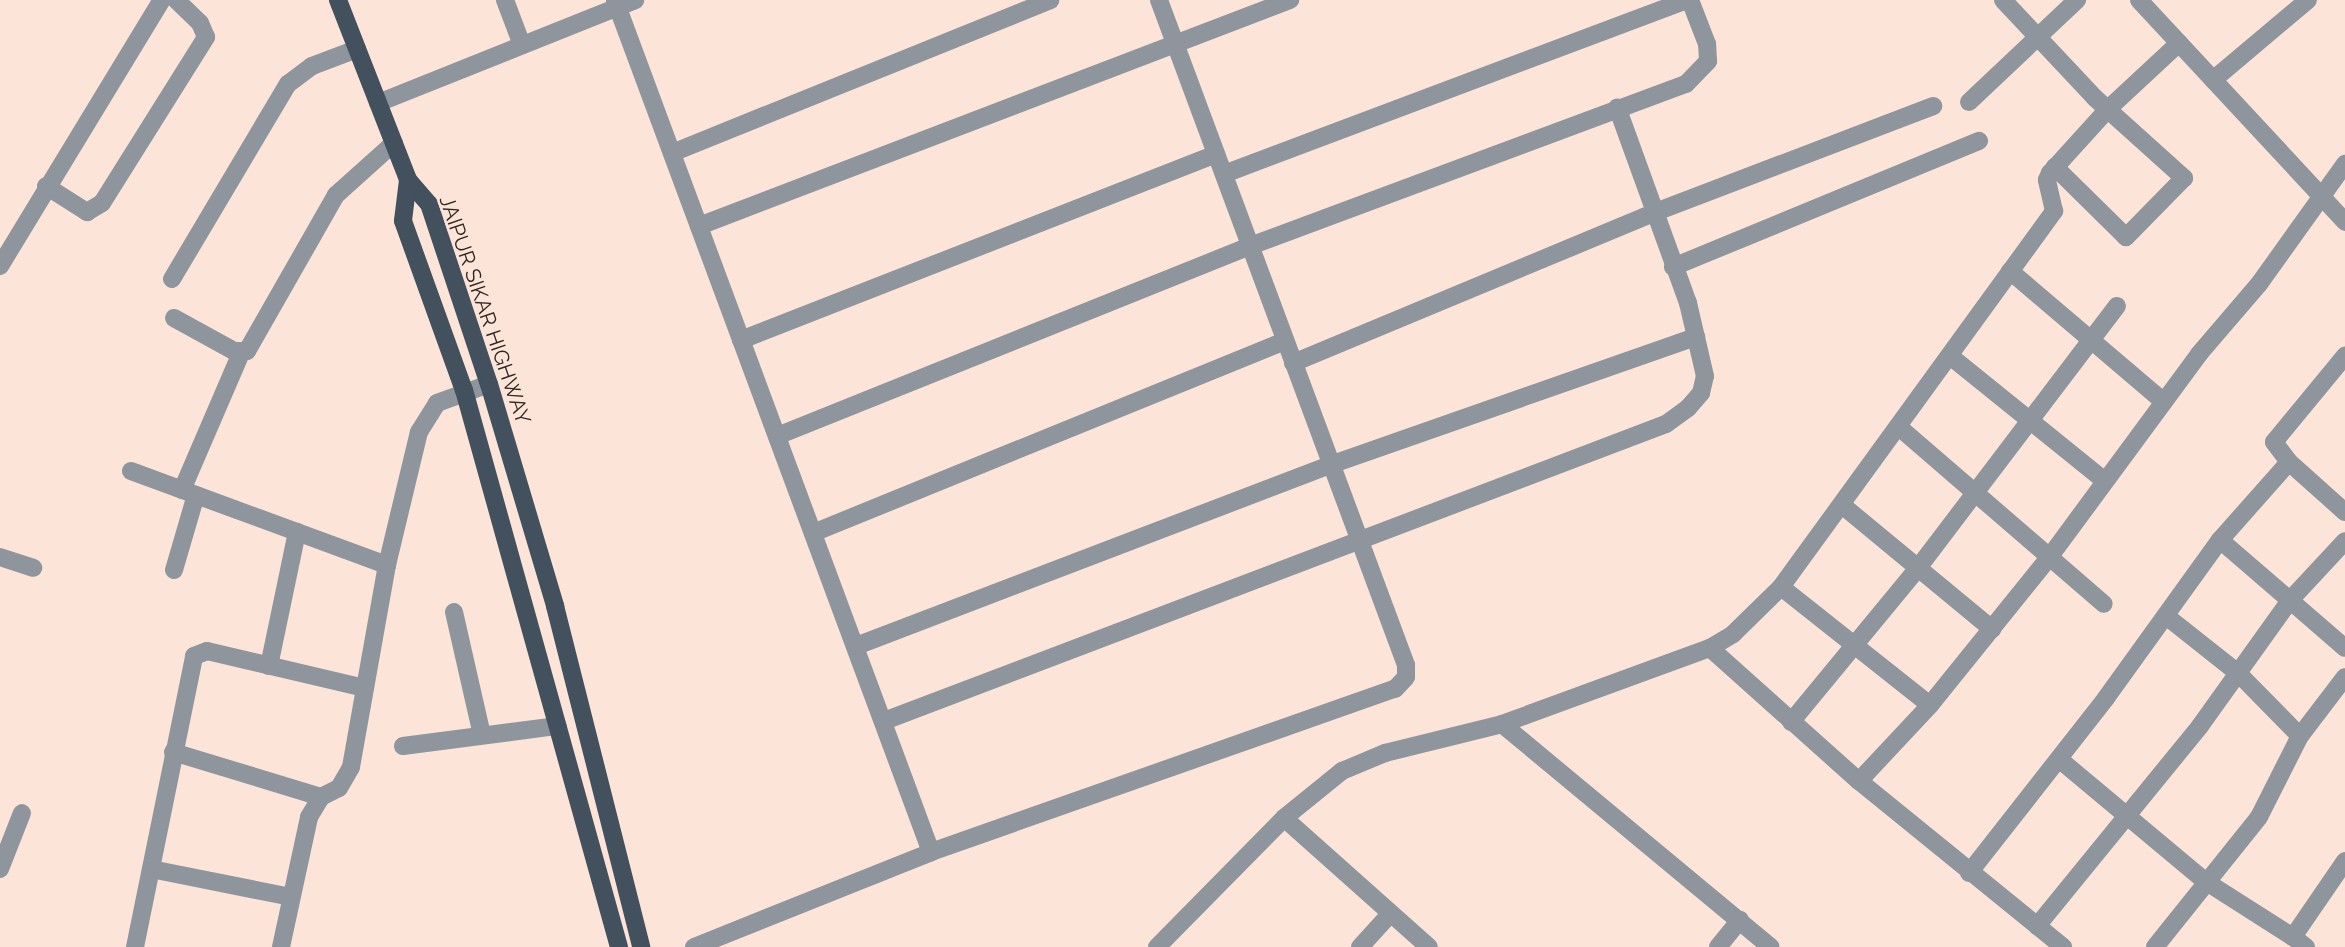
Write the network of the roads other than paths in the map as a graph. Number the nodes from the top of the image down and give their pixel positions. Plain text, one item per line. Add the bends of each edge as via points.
1 (162, 0) edge
2 (176, 0) edge
3 (338, 0) edge
4 (505, 0) edge
5 (635, 0) edge
6 (1049, 0) edge
7 (1159, 0) edge
8 (1290, 0) edge
9 (1688, 0) edge
10 (2003, 0) edge
11 (2077, 0) edge
12 (2308, 0) edge
13 (616, 3) edge
14 (2147, 3) edge
15 (2036, 38) junction
16 (2179, 43) junction
17 (1175, 44) junction
18 (522, 45) junction
19 (357, 49) junction
20 (2213, 80) junction
21 (1969, 102) dead end
22 (378, 103) junction
23 (1933, 106) dead end
24 (1617, 107) junction
25 (2108, 109) junction
26 (1979, 141) dead end
27 (394, 143) junction
28 (672, 153) junction
29 (1216, 154) junction
30 (2345, 164) edge
31 (2055, 167) junction
32 (1224, 174) junction
33 (408, 180) junction
34 (46, 186) junction
35 (2321, 197) junction
36 (1653, 213) junction
37 (2345, 222) edge
38 (699, 226) junction
39 (1250, 246) junction
40 (0, 266) edge
41 (1673, 267) junction
42 (2010, 271) junction
43 (172, 279) dead end
44 (2117, 306) dead end
45 (174, 318) dead end
46 (1696, 337) junction
47 (2092, 339) junction
48 (741, 340) junction
49 (1285, 341) junction
50 (242, 353) junction
51 (1950, 356) junction
52 (2345, 356) edge
53 (1293, 363) junction
54 (489, 384) junction
55 (464, 390) junction
56 (2164, 402) junction
57 (2031, 420) junction
58 (1900, 428) junction
59 (777, 436) junction
60 (2290, 462) junction
61 (1330, 465) junction
62 (131, 471) dead end
63 (2105, 481) junction
64 (1976, 492) junction
65 (189, 493) junction
66 (1842, 505) junction
67 (2345, 512) edge
68 (297, 532) junction
69 (813, 533) junction
70 (2220, 540) junction
71 (1359, 541) junction
72 (2345, 541) edge
73 (2051, 555) junction
74 (0, 557) edge
75 (387, 565) junction
76 (33, 568) dead end
77 (1918, 568) junction
78 (174, 570) dead end
79 (1781, 587) junction
80 (2291, 599) junction
81 (2104, 604) dead end
82 (454, 612) dead end
83 (2166, 616) junction
84 (1992, 629) junction
85 (1854, 645) junction
86 (856, 646) junction
87 (1710, 648) junction
88 (2345, 648) edge
89 (270, 666) junction
90 (2238, 673) junction
91 (2345, 677) edge
92 (365, 688) junction
93 (1930, 705) junction
94 (884, 721) junction
95 (1791, 722) junction
96 (1502, 724) junction
97 (558, 726) junction
98 (482, 735) junction
99 (2300, 736) junction
100 (403, 746) dead end
101 (173, 752) junction
102 (2059, 759) junction
103 (1859, 781) junction
104 (321, 797) junction
105 (22, 813) dead end
106 (2124, 816) junction
107 (1284, 818) junction
108 (931, 852) junction
109 (2345, 862) edge
110 (0, 869) edge
111 (151, 869) junction
112 (1969, 873) junction
113 (2205, 881) junction
114 (292, 897) junction
115 (1390, 914) junction
116 (1740, 920) junction
117 (2037, 926) junction
118 (2299, 942) edge
119 (135, 947) edge
120 (281, 947) edge
121 (619, 947) edge
122 (641, 947) edge
123 (694, 947) edge
124 (1157, 947) edge
125 (1360, 947) edge
126 (1429, 947) edge
127 (1718, 947) edge
128 (1771, 947) edge
129 (2063, 947) edge
130 (2155, 947) edge

1 - 34 street
2 - 34 street via 200,23 206,37 102,204 88,212
3 - 19 main road
4 - 18 street
5 - 13 street
6 - 28 street
7 - 17 street
8 - 17 street
9 - 24 street via 1707,44 1708,61 1701,73 1686,84
9 - 32 street
10 - 15 street
11 - 15 street
12 - 20 street
13 - 18 street
13 - 28 street
14 - 16 street
15 - 21 street
15 - 25 street
16 - 20 street
16 - 25 street
17 - 29 street
17 - 38 street
18 - 22 street
19 - 22 main road
19 - 43 street via 312,66 288,84
20 - 35 street
22 - 27 main road
23 - 36 street
24 - 36 street
24 - 39 street
25 - 31 street
25 - 31 street via 2184,178 2126,237
26 - 41 street
27 - 33 main road
27 - 50 street via 336,195 253,346
28 - 38 street
29 - 32 street
29 - 48 street
30 - 35 street
31 - 42 street via 2047,180 2054,211
32 - 39 street
33 - 54 main road, JAIPUR SIKAR HIGHWAY via 429,204
33 - 55 main road, JAIPUR SIKAR HIGHWAY via 402,221
34 - 40 street
35 - 37 street
35 - 56 street via 2259,284
36 - 41 street
36 - 53 street
38 - 48 street
39 - 49 street
39 - 59 street
41 - 46 street
42 - 47 street
42 - 51 street
44 - 47 street
45 - 50 street
46 - 61 street
46 - 71 street via 1705,376 1701,393 1666,424
47 - 56 street
47 - 57 street
48 - 59 street
49 - 53 street
49 - 69 street
50 - 65 street
51 - 57 street
51 - 58 street
52 - 60 street via 2274,442
53 - 61 street
54 - 55 street
54 - 122 main road, JAIPUR SIKAR HIGHWAY via 555,606
55 - 75 street via 437,403 418,432
55 - 97 main road, JAIPUR SIKAR HIGHWAY
56 - 63 street
57 - 63 street
57 - 64 street
58 - 64 street
58 - 66 street
59 - 69 street
60 - 67 street
60 - 70 street
61 - 71 street
61 - 86 street
62 - 65 street
63 - 73 street
64 - 73 street
64 - 77 street
65 - 68 street
65 - 78 street
66 - 77 street
66 - 79 street
68 - 75 street
68 - 89 street
69 - 86 street
70 - 80 street
70 - 83 street
71 - 94 street
71 - 108 street via 1406,665 1406,677 1395,688
72 - 80 street
73 - 81 street
73 - 84 street
74 - 76 street
75 - 92 street
77 - 84 street
77 - 85 street
79 - 85 street
79 - 87 street via 1733,634
80 - 88 street
80 - 90 street
82 - 98 street
83 - 90 street
83 - 102 street
84 - 93 street
85 - 93 street
85 - 95 street
86 - 94 street
87 - 95 street
87 - 96 street
89 - 92 street
89 - 101 street via 206,651 194,656
90 - 99 street
90 - 106 street
91 - 99 street
92 - 104 street via 351,767 339,788
93 - 103 street
94 - 108 street
95 - 103 street
96 - 107 street via 1385,753 1342,771
96 - 116 street
97 - 98 street
97 - 121 main road, JAIPUR SIKAR HIGHWAY
98 - 100 street
99 - 113 street via 2259,817
101 - 104 street
101 - 111 street
102 - 106 street
102 - 112 street
103 - 112 street
104 - 114 street via 309,817
105 - 110 street
106 - 113 street
106 - 117 street
107 - 115 street
107 - 124 street
108 - 123 street
109 - 118 street
111 - 114 street
111 - 119 street
112 - 117 street
113 - 118 street
113 - 130 street
114 - 120 street
115 - 125 street
115 - 126 street
116 - 127 street
116 - 128 street
117 - 129 street

